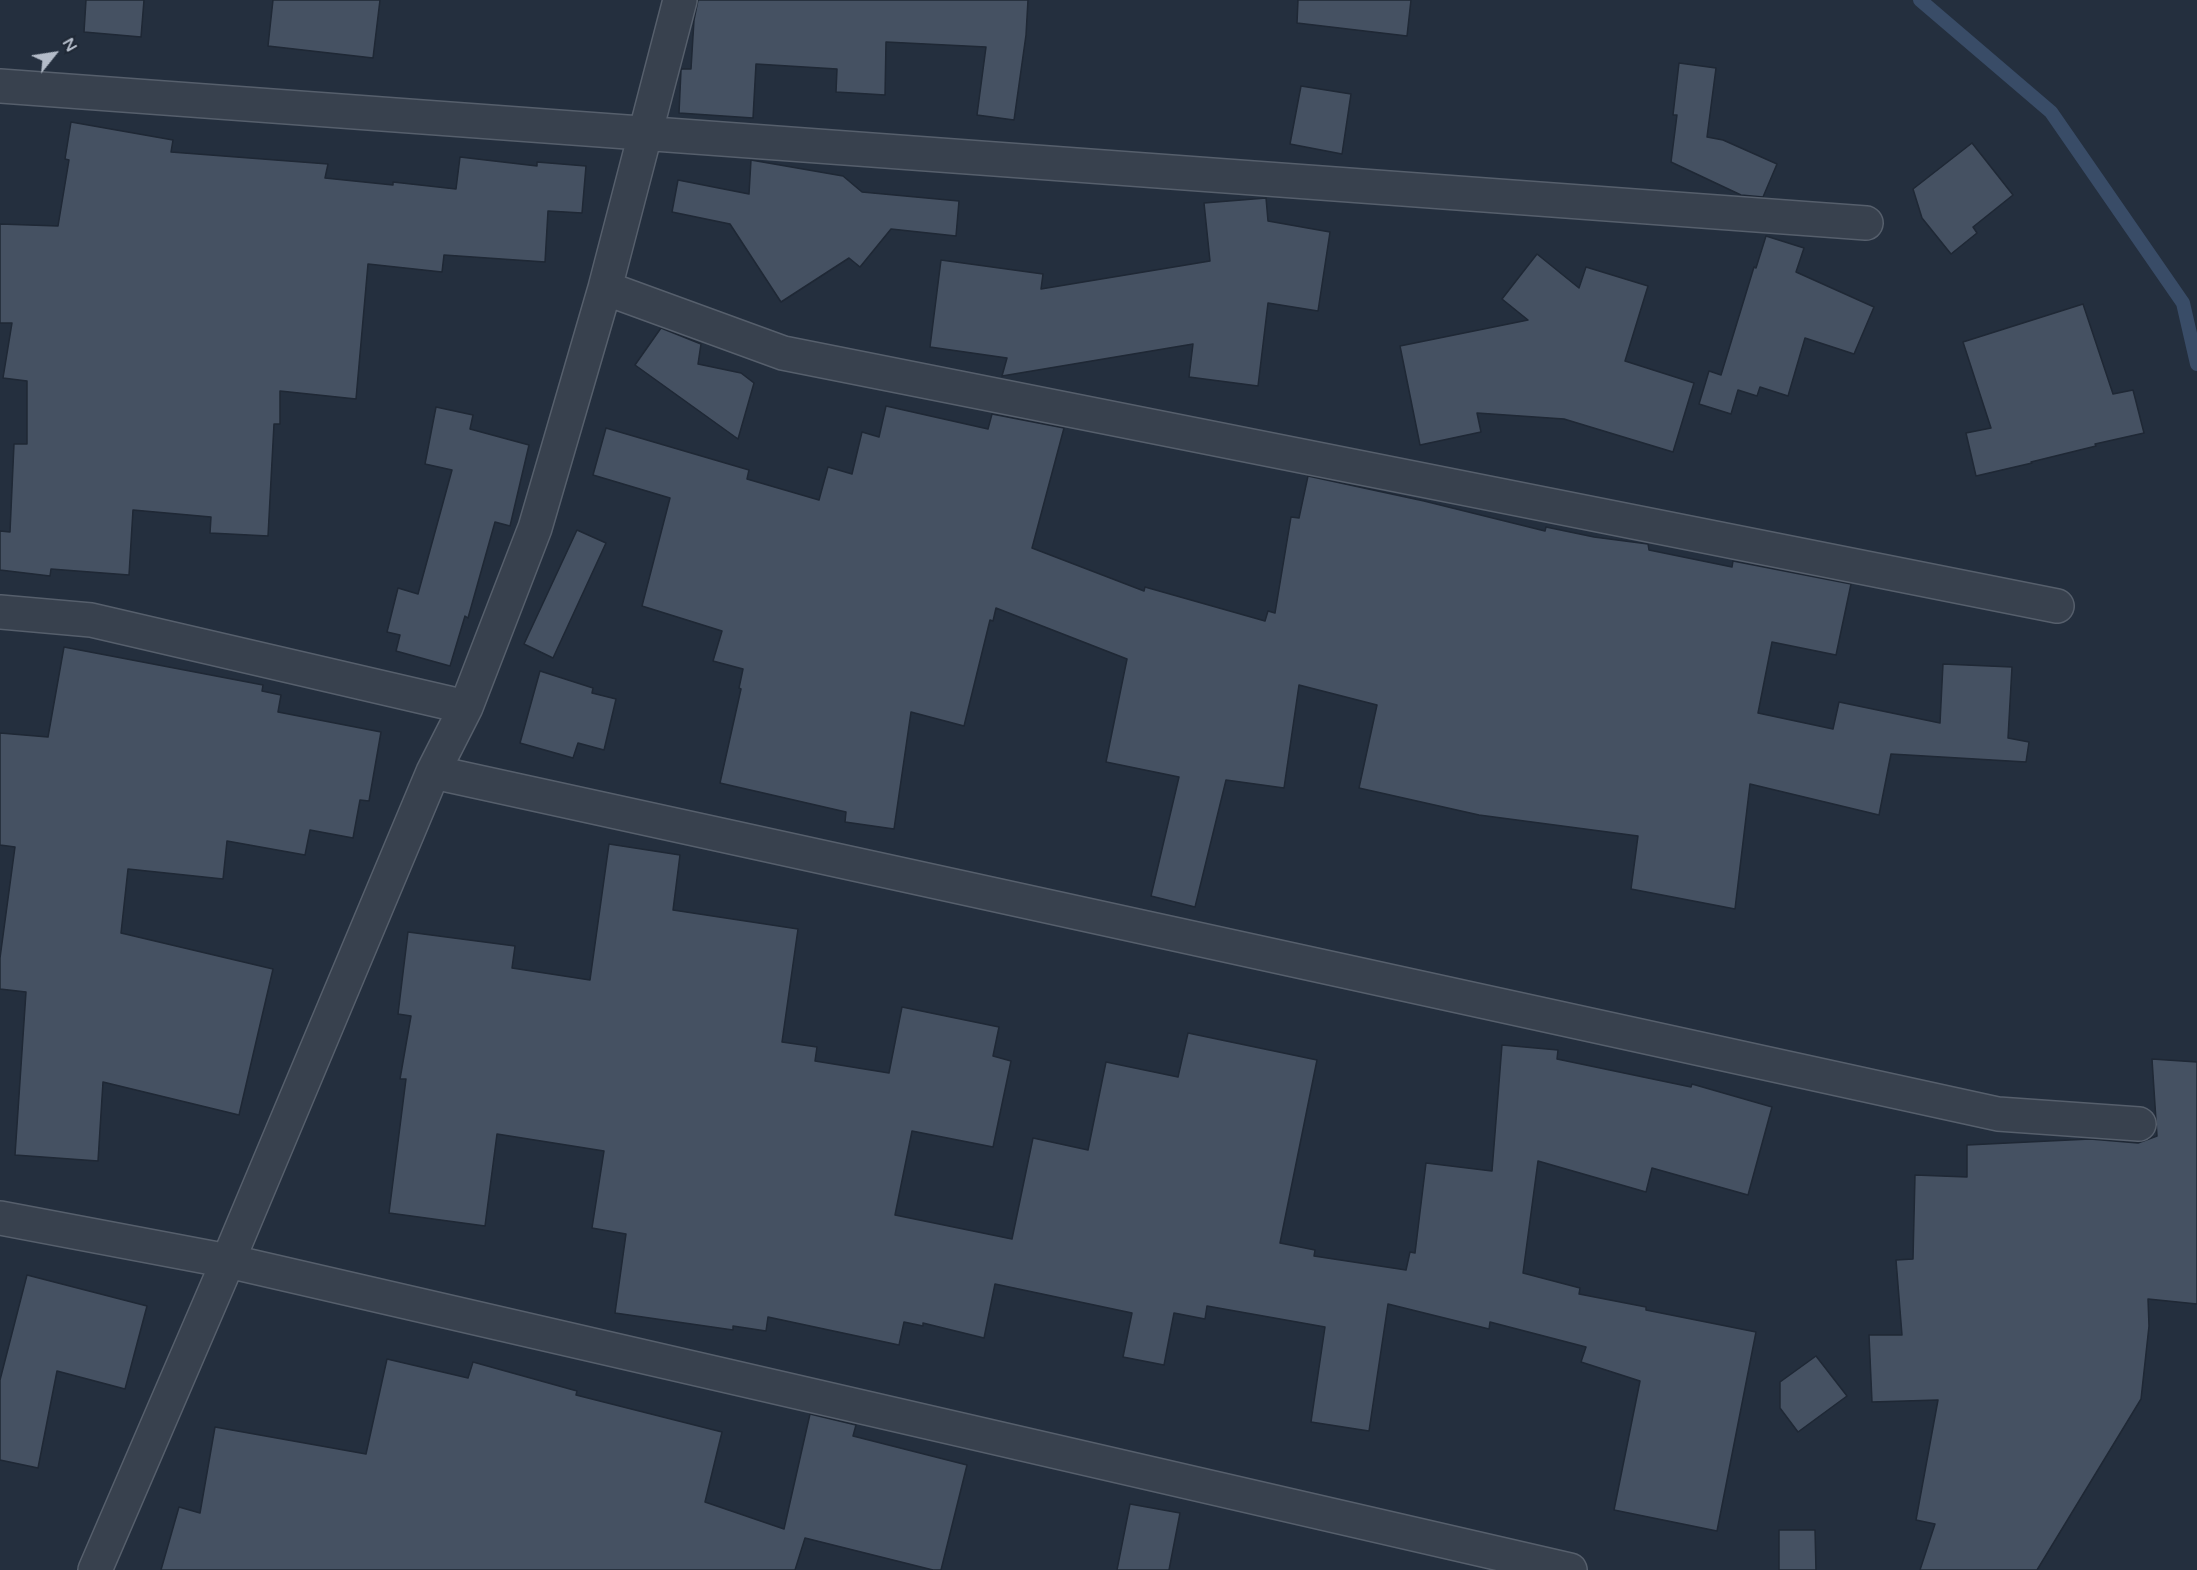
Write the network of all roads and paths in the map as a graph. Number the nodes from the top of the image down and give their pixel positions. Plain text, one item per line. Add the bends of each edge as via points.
1 (680, 0) edge
2 (0, 86) edge
3 (645, 133) junction
4 (1866, 223) dead end
5 (605, 288) junction
6 (2057, 606) dead end
7 (0, 612) edge
8 (466, 707) junction
9 (433, 772) junction
10 (2139, 1124) dead end
11 (0, 1218) edge
12 (228, 1261) junction
13 (95, 1570) edge
14 (1570, 1570) edge

1 - 3 street
2 - 3 street
3 - 4 street
3 - 5 street
5 - 6 street via 783,353
5 - 8 street via 535,528
7 - 8 street via 91,620
8 - 9 street
9 - 10 street via 1998,1114
9 - 12 street
11 - 12 street
12 - 13 street
12 - 14 street

